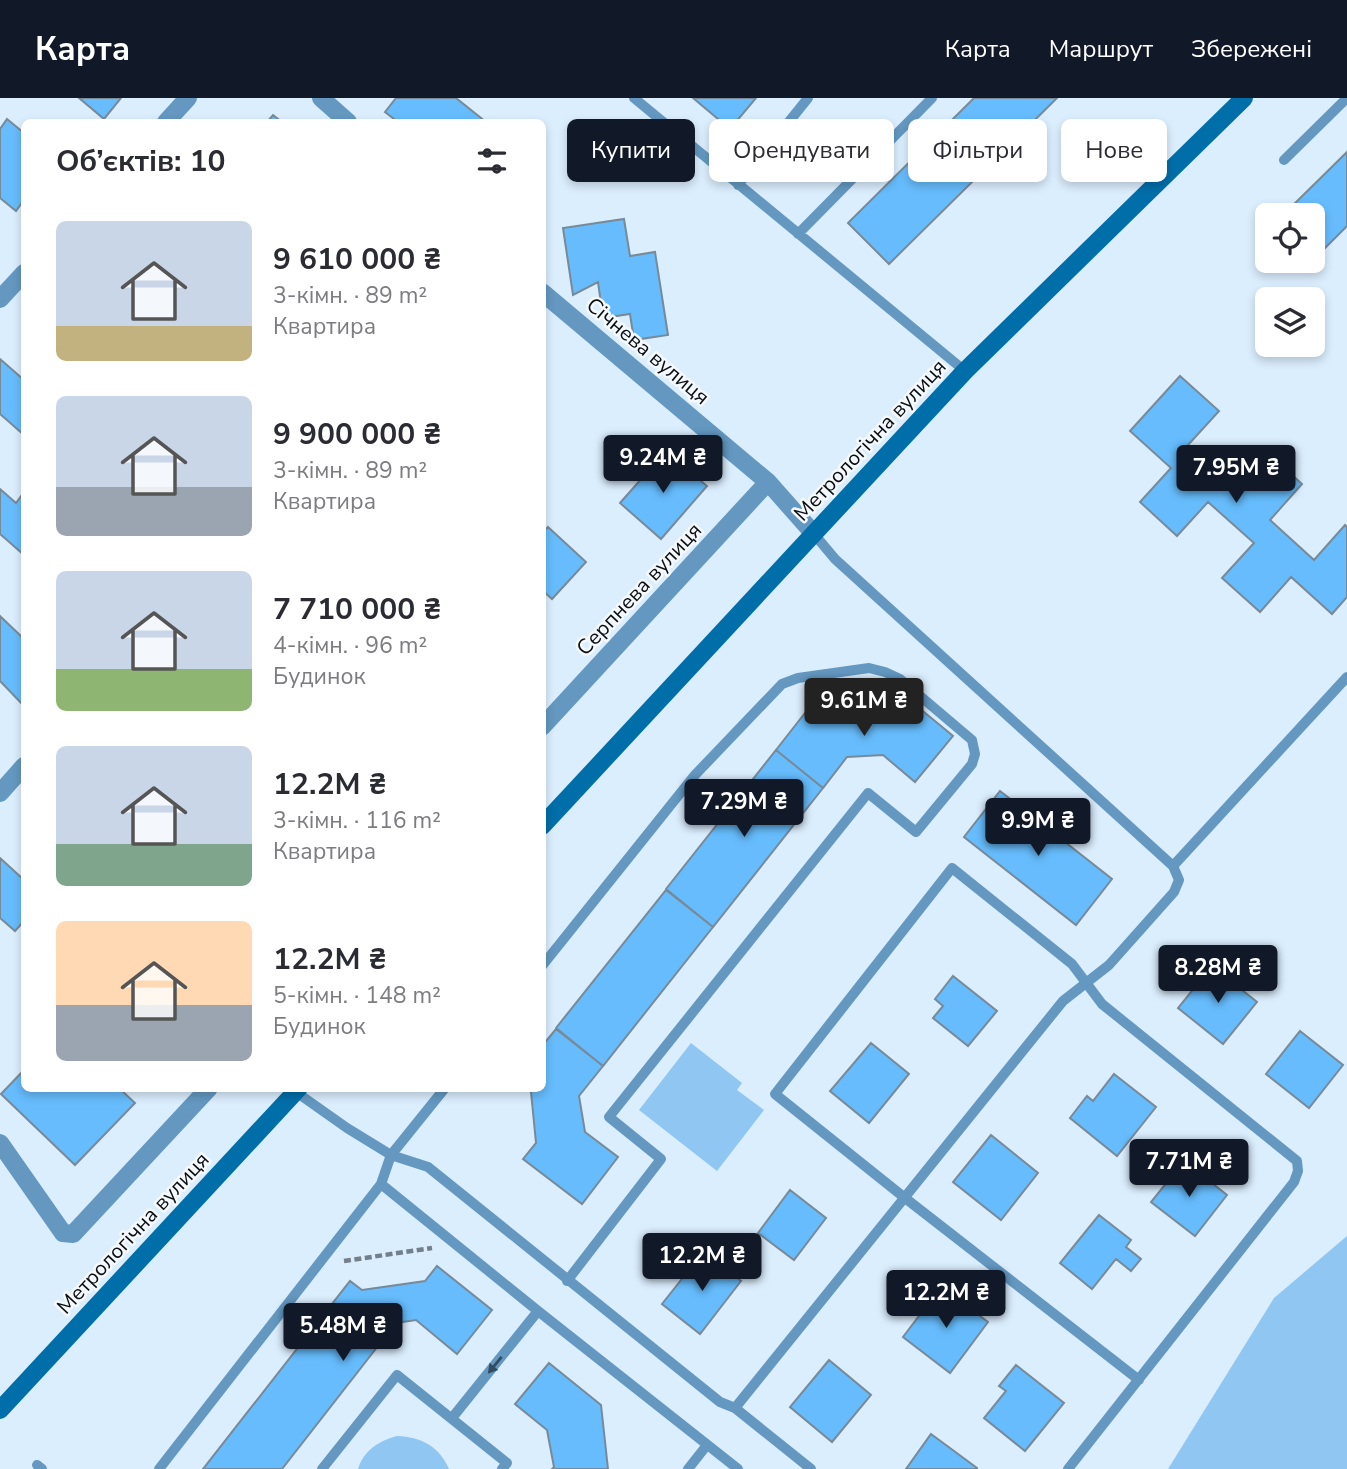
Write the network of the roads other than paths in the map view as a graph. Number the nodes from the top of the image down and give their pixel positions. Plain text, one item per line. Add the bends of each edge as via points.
1 (188, 98) edge
2 (321, 98) edge
3 (808, 98) edge
4 (932, 98) edge
5 (1244, 98) edge
6 (1347, 98) edge
7 (639, 100) edge
8 (169, 119) edge
9 (345, 119) edge
10 (1284, 160) dead end
11 (738, 185) junction
12 (798, 234) junction
13 (21, 276) edge
14 (546, 295) edge
15 (0, 299) edge
16 (965, 371) junction
17 (768, 482) junction
18 (814, 534) junction
19 (1347, 677) edge
20 (546, 723) edge
21 (21, 769) edge
22 (0, 793) edge
23 (546, 822) edge
24 (1174, 866) junction
25 (546, 961) edge
26 (1084, 983) junction
27 (205, 1092) edge
28 (295, 1092) edge
29 (300, 1092) edge
30 (442, 1092) edge
31 (0, 1143) edge
32 (391, 1155) junction
33 (381, 1184) junction
34 (905, 1198) junction
35 (567, 1281) junction
36 (538, 1311) junction
37 (1139, 1380) junction
38 (735, 1408) junction
39 (0, 1410) edge
40 (452, 1418) junction
41 (707, 1445) junction
42 (159, 1469) edge
43 (322, 1469) edge
44 (502, 1469) edge
45 (688, 1469) edge
46 (738, 1469) edge
47 (811, 1469) edge
48 (1068, 1469) edge

1 - 8 street
2 - 9 street
3 - 11 lane
4 - 12 lane
5 - 16 street, Метрологічна вулиця
6 - 10 lane
7 - 11 lane
11 - 12 lane
12 - 16 lane
13 - 15 street
14 - 17 street, Січнева вулиця
16 - 18 street, Метрологічна вулиця
17 - 18 street, Січнева вулиця
17 - 20 street, Серпнева вулиця
18 - 23 street, Метрологічна вулиця
18 - 24 lane via 835,559
19 - 24 lane
21 - 22 street
24 - 26 lane via 1178,880 1174,892 1109,965
25 - 35 lane via 694,776 782,684 869,668 885,672 900,679 972,740 972,764 916,832 868,793 609,1117 662,1159
26 - 34 lane via 1063,1001
26 - 34 lane via 1072,964 952,868 775,1094
26 - 37 lane via 1102,1004 1297,1161 1294,1182
27 - 31 street via 76,1233 69,1235 63,1233
28 - 39 street, Метрологічна вулиця
29 - 32 lane
30 - 32 lane
32 - 33 lane
32 - 35 lane via 428,1167
33 - 36 lane
33 - 42 lane
34 - 37 lane
34 - 38 lane
35 - 38 lane via 720,1402
36 -> 40 lane
36 - 41 lane
37 - 48 lane
38 - 47 lane
40 - 43 lane via 397,1374
40 - 44 lane via 507,1463
41 - 45 lane
41 - 46 lane

